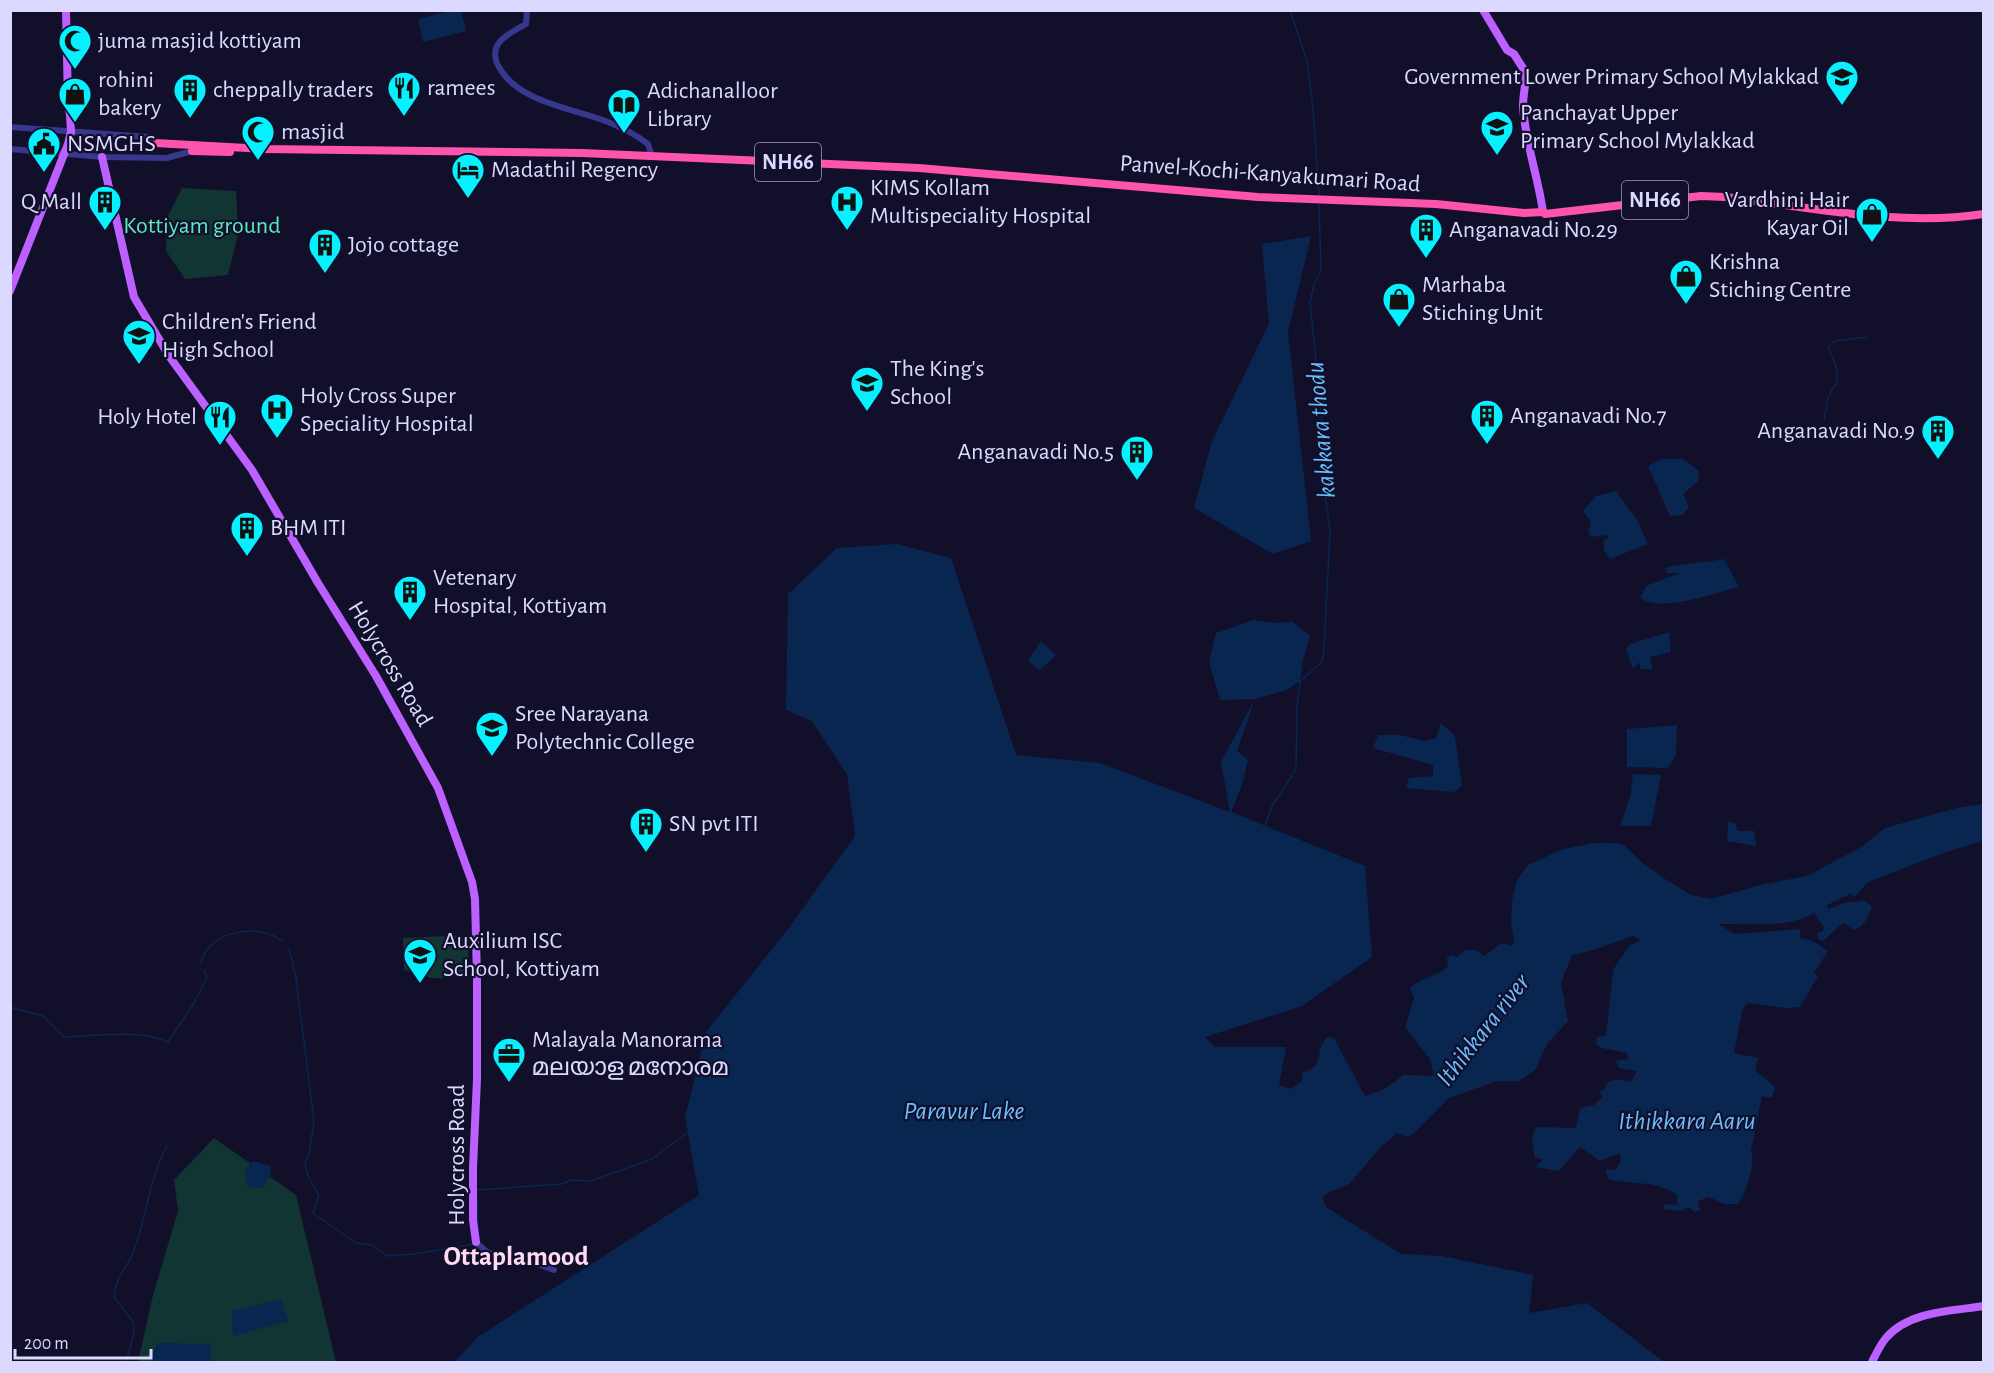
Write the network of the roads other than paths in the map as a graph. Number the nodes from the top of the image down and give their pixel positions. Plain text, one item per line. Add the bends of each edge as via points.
1 (66, 10) edge
2 (527, 10) edge
3 (1483, 10) edge
4 (10, 128) edge
5 (68, 132) junction
6 (155, 143) joint
7 (10, 149) edge
8 (263, 149) junction
9 (66, 150) junction
10 (192, 151) joint
11 (652, 156) junction
12 (102, 157) junction
13 (1543, 212) junction
14 (1983, 214) edge
15 (10, 291) edge
16 (478, 1244) joint
17 (554, 1270) dead end
18 (1983, 1306) edge
19 (1872, 1362) edge

1 - 5 main road
2 - 11 street via 526,24 506,36 494,50 506,79 533,97 633,134 648,144
3 - 13 main road via 1526,73 1524,117
4 - 5 street
5 - 6 street via 149,137
5 - 9 main road
6 - 8 highway, NH66
7 - 9 street
8 - 10 highway, NH66
8 - 11 highway, Panvel-Kochi-Kanyakumari Road / NH66
9 - 12 street
9 - 15 main road
10 - 12 street via 167,158
11 - 13 highway, Panvel-Kochi-Kanyakumari Road / NH66 via 926,168 1246,196
12 - 16 main road, Holycross Road via 134,297 169,356 252,470 376,676 438,788 472,882 477,979 473,1220
13 - 14 highway, Panvel-Kochi-Kanyakumari Road / NH66 via 1701,196 1881,216
16 - 17 street via 488,1253
18 - 19 main road via 1926,1315 1899,1327 1883,1341

